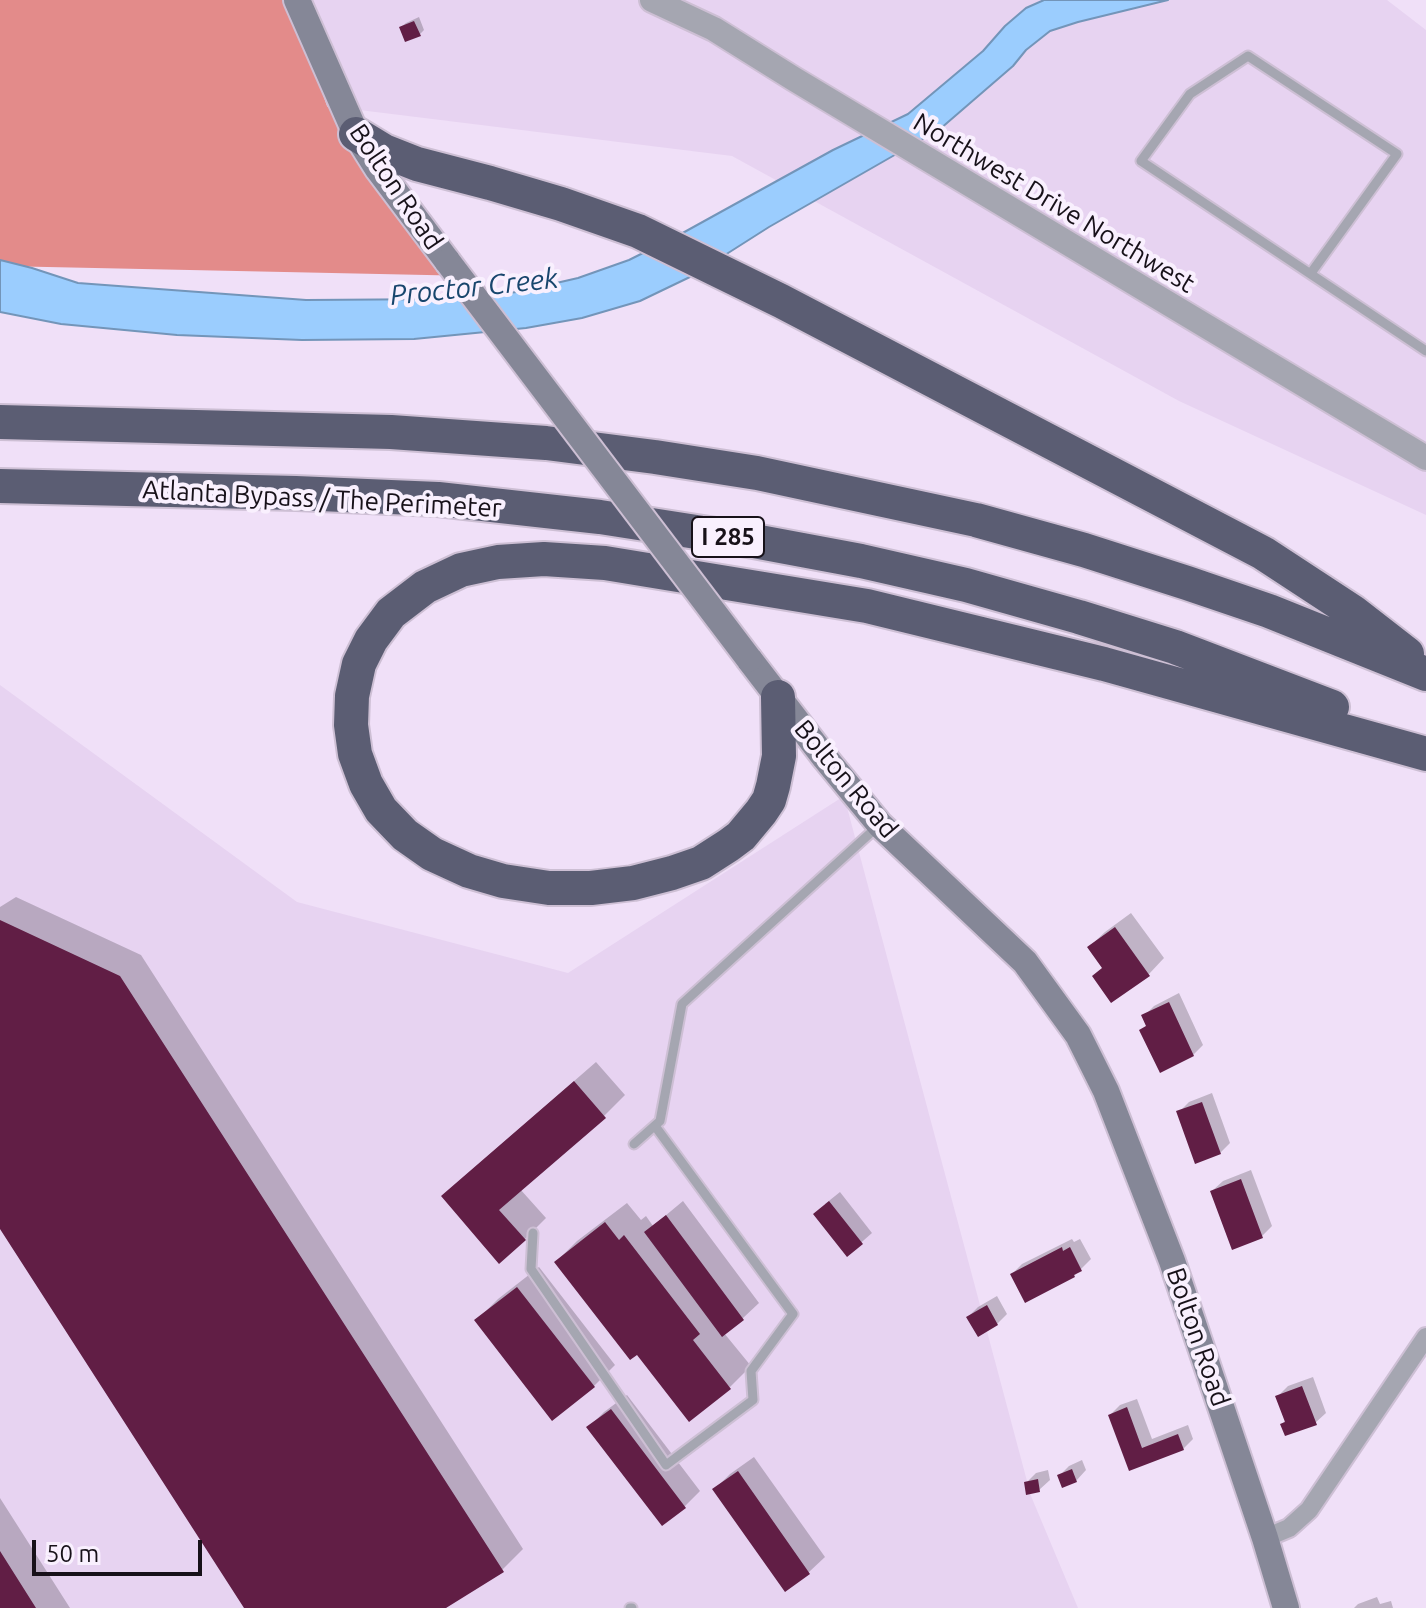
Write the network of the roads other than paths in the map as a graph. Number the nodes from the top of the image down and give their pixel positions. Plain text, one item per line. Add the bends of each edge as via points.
1 (297, 0) edge
2 (652, 0) edge
3 (356, 134) junction
4 (1311, 273) junction
5 (1426, 351) edge
6 (0, 422) edge
7 (1420, 451) edge
8 (0, 486) edge
9 (1426, 672) edge
10 (778, 697) junction
11 (1426, 746) edge
12 (1426, 754) edge
13 (880, 825) junction
14 (655, 1126) junction
15 (634, 1144) dead end
16 (533, 1233) dead end
17 (1426, 1337) edge
18 (1265, 1538) junction
19 (1286, 1608) edge

1 - 3 main road, Bolton Road
2 - 7 street, Northwest Drive Northwest via 714,29
3 - 9 highway via 417,164 638,231 781,301 1263,553 1353,612
3 - 10 main road, Bolton Road, bridge
4 - 4 lane via 1141,161 1190,94 1248,56 1397,154
4 - 5 lane
6 - 9 highway via 391,432 546,443 757,473 976,520 1084,550 1269,611
8 - 11 highway, Atlanta Bypass / The Perimeter / I 285 via 438,499 754,541 966,585 1079,617 1273,683
10 - 12 highway via 779,756 773,786 769,800 741,836 686,868 591,888 503,881 432,854 381,810 355,754 351,725 359,664 391,613 425,587 461,570 544,559 605,563 867,606 1104,664
10 - 13 main road, Bolton Road
13 - 14 lane via 682,1004
13 - 18 main road, Bolton Road via 1025,962 1078,1035 1106,1091 1172,1261
14 - 15 lane
14 - 16 lane via 793,1314 751,1371 753,1400 666,1465 531,1269
17 - 18 street via 1309,1510 1289,1528
18 - 19 main road, Bolton Road

